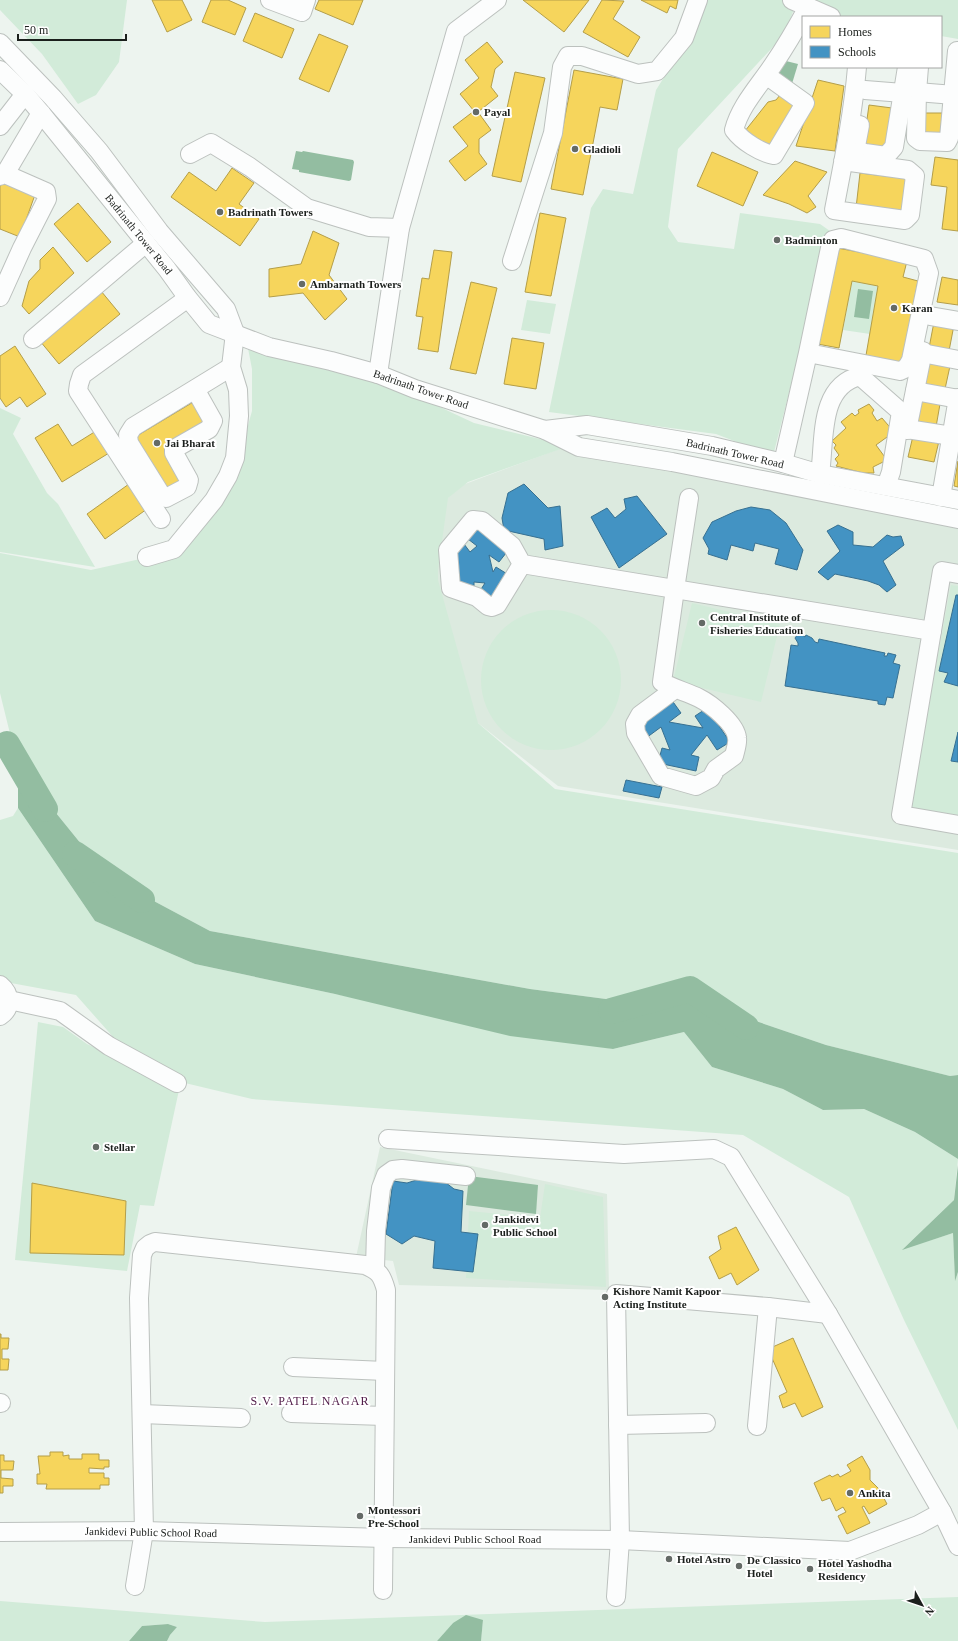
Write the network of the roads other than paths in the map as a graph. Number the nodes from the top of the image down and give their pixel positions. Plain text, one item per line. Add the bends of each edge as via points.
1 (270, 0) edge
2 (306, 0) edge
3 (497, 0) edge
4 (698, 0) edge
5 (800, 3) edge
6 (829, 16) edge
7 (0, 43) edge
8 (952, 51) edge
9 (857, 68) edge
10 (869, 68) edge
11 (907, 68) edge
12 (920, 68) edge
13 (0, 70) edge
14 (766, 75) dead end
15 (865, 90) junction
16 (910, 93) junction
17 (25, 94) junction
18 (954, 95) junction
19 (41, 113) junction
20 (958, 113) edge
21 (1, 122) edge
22 (958, 136) edge
23 (190, 154) dead end
24 (843, 161) junction
25 (2, 175) edge
26 (400, 228) junction
27 (146, 243) junction
28 (512, 262) dead end
29 (937, 278) dead end
30 (0, 297) edge
31 (187, 297) junction
32 (930, 316) junction
33 (958, 321) edge
34 (234, 333) junction
35 (33, 339) dead end
36 (808, 353) junction
37 (922, 353) junction
38 (958, 360) edge
39 (231, 367) junction
40 (378, 374) junction
41 (195, 389) junction
42 (915, 391) junction
43 (958, 398) edge
44 (907, 429) junction
45 (545, 430) junction
46 (952, 436) junction
47 (783, 463) junction
48 (821, 468) junction
49 (891, 482) junction
50 (690, 498) dead end
51 (949, 498) edge
52 (161, 519) dead end
53 (958, 519) edge
54 (147, 557) dead end
55 (522, 564) junction
56 (958, 574) edge
57 (675, 589) junction
58 (932, 631) junction
59 (675, 689) junction
60 (958, 825) edge
61 (4, 992) edge
62 (0, 1016) edge
63 (177, 1084) dead end
64 (388, 1139) dead end
65 (466, 1176) dead end
66 (375, 1269) junction
67 (768, 1307) junction
68 (828, 1314) junction
69 (294, 1367) dead end
70 (384, 1371) junction
71 (291, 1413) dead end
72 (142, 1414) junction
73 (384, 1416) junction
74 (241, 1418) dead end
75 (706, 1423) dead end
76 (618, 1426) junction
77 (757, 1426) dead end
78 (942, 1512) junction
79 (144, 1531) junction
80 (0, 1532) edge
81 (384, 1538) junction
82 (620, 1540) junction
83 (958, 1546) edge
84 (135, 1586) dead end
85 (383, 1590) dead end
86 (616, 1596) dead end

1 - 2 street via 302,12
3 - 26 street via 456,31
4 - 28 street via 684,38 657,71 638,74 582,56 568,56 562,67 553,133
5 - 6 street
5 - 14 street
7 - 34 street via 99,151 159,231 226,309
8 - 18 street
9 - 24 street
10 - 15 street
11 - 16 street
12 - 16 street
13 - 17 street, Badrinath Tower Road
15 - 16 street
15 - 16 street via 856,146 865,153 886,156 894,147
16 - 18 street
16 - 18 street via 916,138 920,141 947,142 950,138
17 - 19 street, Badrinath Tower Road
17 - 21 street
19 - 25 street
19 - 27 street, Badrinath Tower Road
20 - 22 street
23 - 26 street via 211,143 308,208 369,227
24 - 24 street via 908,170 915,176 910,215 905,220 834,210
25 - 30 street via 46,192 47,199
26 - 40 street
27 - 31 street, Badrinath Tower Road
27 - 35 street
29 - 32 street
31 - 34 street, Badrinath Tower Road via 209,324
31 - 52 street via 82,375 78,384 78,391
32 - 33 street
32 - 37 street
34 - 39 street
34 - 40 street, Badrinath Tower Road via 269,347
36 - 36 street via 904,370 911,360 929,273 924,259 841,238 833,240
36 - 47 street
37 - 38 street
37 - 42 street
39 - 41 street
39 - 54 street via 238,390 239,416 235,458 228,476 214,500 174,549
40 - 45 street, Badrinath Tower Road via 415,389
41 - 41 street via 133,427 128,434 129,443 162,496 166,498 187,487 189,480 174,454 174,449 209,429 213,421
42 - 43 street
42 - 44 street
43 - 46 street
44 - 46 street
44 - 49 street
45 - 47 street, Badrinath Tower Road via 587,425 712,446
45 - 53 street via 579,447 672,462
46 - 51 street
47 - 48 street, Badrinath Tower Road
48 - 49 street, Badrinath Tower Road
48 - 49 street via 827,408 838,390 850,378 860,376 900,412
49 - 51 street, Badrinath Tower Road
50 - 57 street
55 - 55 street via 512,546 482,521 473,520 448,550 451,588 492,607 497,606
55 - 57 street
56 - 58 street via 942,571
57 - 58 street
57 - 59 street via 662,682
58 - 60 street via 901,815
59 - 59 street via 708,704 732,726 737,738 734,756 716,769 711,778 696,786 660,776 636,733 635,724 640,715
61 - 62 street via 7,1008
61 - 63 street via 60,1011 109,1046
64 - 68 street via 624,1154 714,1149 731,1157
65 - 66 street via 402,1168 386,1175 376,1231
66 - 70 street via 382,1277 386,1290
66 - 72 street via 358,1264 155,1242 150,1244 142,1255
67 - 68 street
67 - 76 street via 616,1294
67 - 77 street
68 - 78 street
69 - 70 street
70 - 73 street
71 - 73 street
72 - 74 street
72 - 79 street via 136,1496
73 - 81 street
75 - 76 street
76 - 82 street
78 - 82 street, Jankidevi Public School Road via 918,1525 850,1551
78 - 83 street
79 - 80 street, Jankidevi Public School Road
79 - 81 street, Jankidevi Public School Road
79 - 84 street
81 - 82 street, Jankidevi Public School Road
81 - 85 street
82 - 86 street

